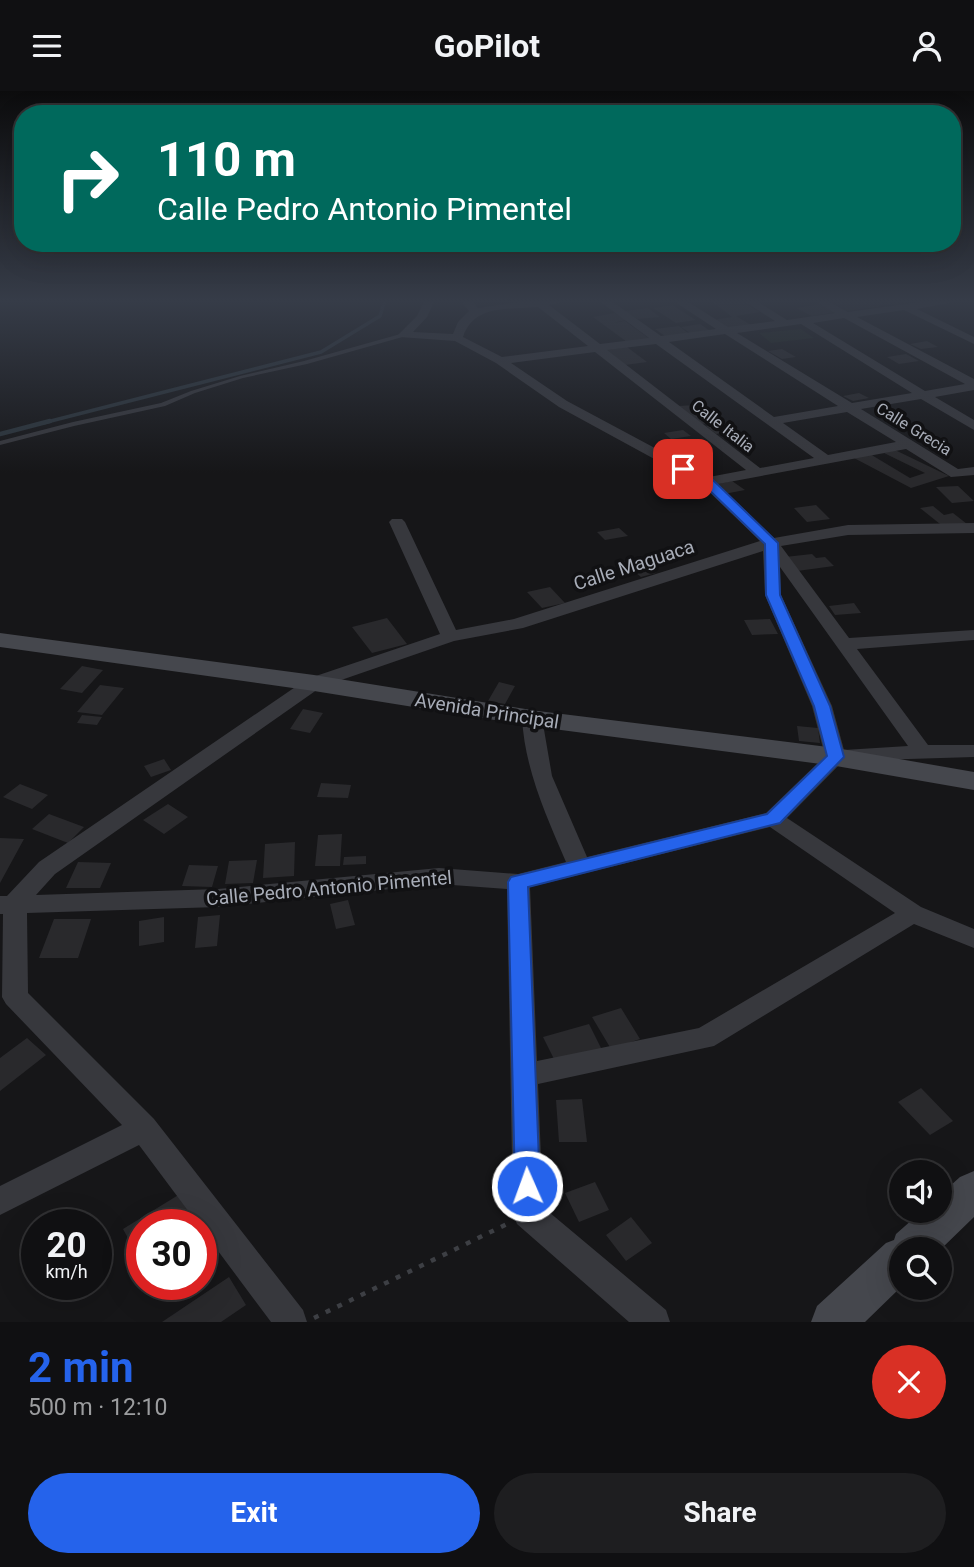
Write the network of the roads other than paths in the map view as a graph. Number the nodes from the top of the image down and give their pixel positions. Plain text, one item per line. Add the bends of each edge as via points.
1 (325, 357) edge
2 (493, 357) edge
3 (527, 357) edge
4 (609, 357) edge
5 (683, 357) edge
6 (769, 357) edge
7 (862, 357) edge
8 (924, 357) edge
9 (500, 361) junction
10 (974, 385) edge
11 (923, 395) junction
12 (850, 408) junction
13 (772, 421) junction
14 (974, 426) edge
15 (0, 443) edge
16 (909, 444) junction
17 (826, 460) junction
18 (974, 471) edge
19 (758, 473) junction
20 (708, 482) junction
21 (397, 522) dead end
22 (973, 528) edge
23 (771, 543) junction
24 (974, 635) edge
25 (450, 636) junction
26 (0, 640) edge
27 (845, 644) junction
28 (314, 683) junction
29 (531, 718) junction
30 (922, 751) junction
31 (974, 751) edge
32 (836, 757) junction
33 (974, 781) edge
34 (773, 819) junction
35 (580, 867) junction
36 (518, 882) junction
37 (8, 904) edge
38 (913, 913) junction
39 (974, 939) edge
40 (8, 992) edge
41 (524, 1075) junction
42 (144, 1128) junction
43 (974, 1189) edge
44 (0, 1201) edge
45 (924, 1237) edge
46 (889, 1269) edge
47 (291, 1322) edge
48 (654, 1322) edge
49 (833, 1322) edge

1 - 15 lane via 242,377 163,405
2 - 9 street
3 - 9 street
4 - 19 street, Calle Italia
5 - 13 street
6 - 12 street, Calle Grecia
7 - 11 street
8 - 10 street
9 - 20 street via 563,404
10 - 11 street
11 - 12 street
11 - 14 street
12 - 13 street
12 - 16 street, Calle Grecia
13 - 17 street
16 - 17 street
16 - 18 street, Calle Grecia via 956,474
17 - 19 street
19 - 20 street
20 - 23 street
21 - 25 street
22 - 23 street, Calle Maguaca via 848,530
23 - 25 street, Calle Maguaca via 517,624
23 - 27 street
23 - 32 street via 773,595 822,706
24 - 27 street
25 - 28 street, Calle Maguaca
26 - 28 main road, Avenida Principal
27 - 30 street
28 - 29 main road, Avenida Principal
28 - 37 street via 47,867
29 - 32 main road, Avenida Principal
29 - 35 street via 540,775
30 - 31 street
30 - 32 street
32 - 33 main road, Avenida Principal
32 - 34 street
34 - 35 street, Calle Pedro Antonio Pimentel
34 - 38 street
35 - 36 street, Calle Pedro Antonio Pimentel
36 - 37 street, Calle Pedro Antonio Pimentel via 439,876 218,898
36 - 41 street
37 - 40 street
38 - 39 street
38 - 41 street via 705,1038
40 - 42 street
41 - 48 street via 528,1214
42 - 44 street
42 - 47 street
43 - 45 main road
46 - 49 main road

